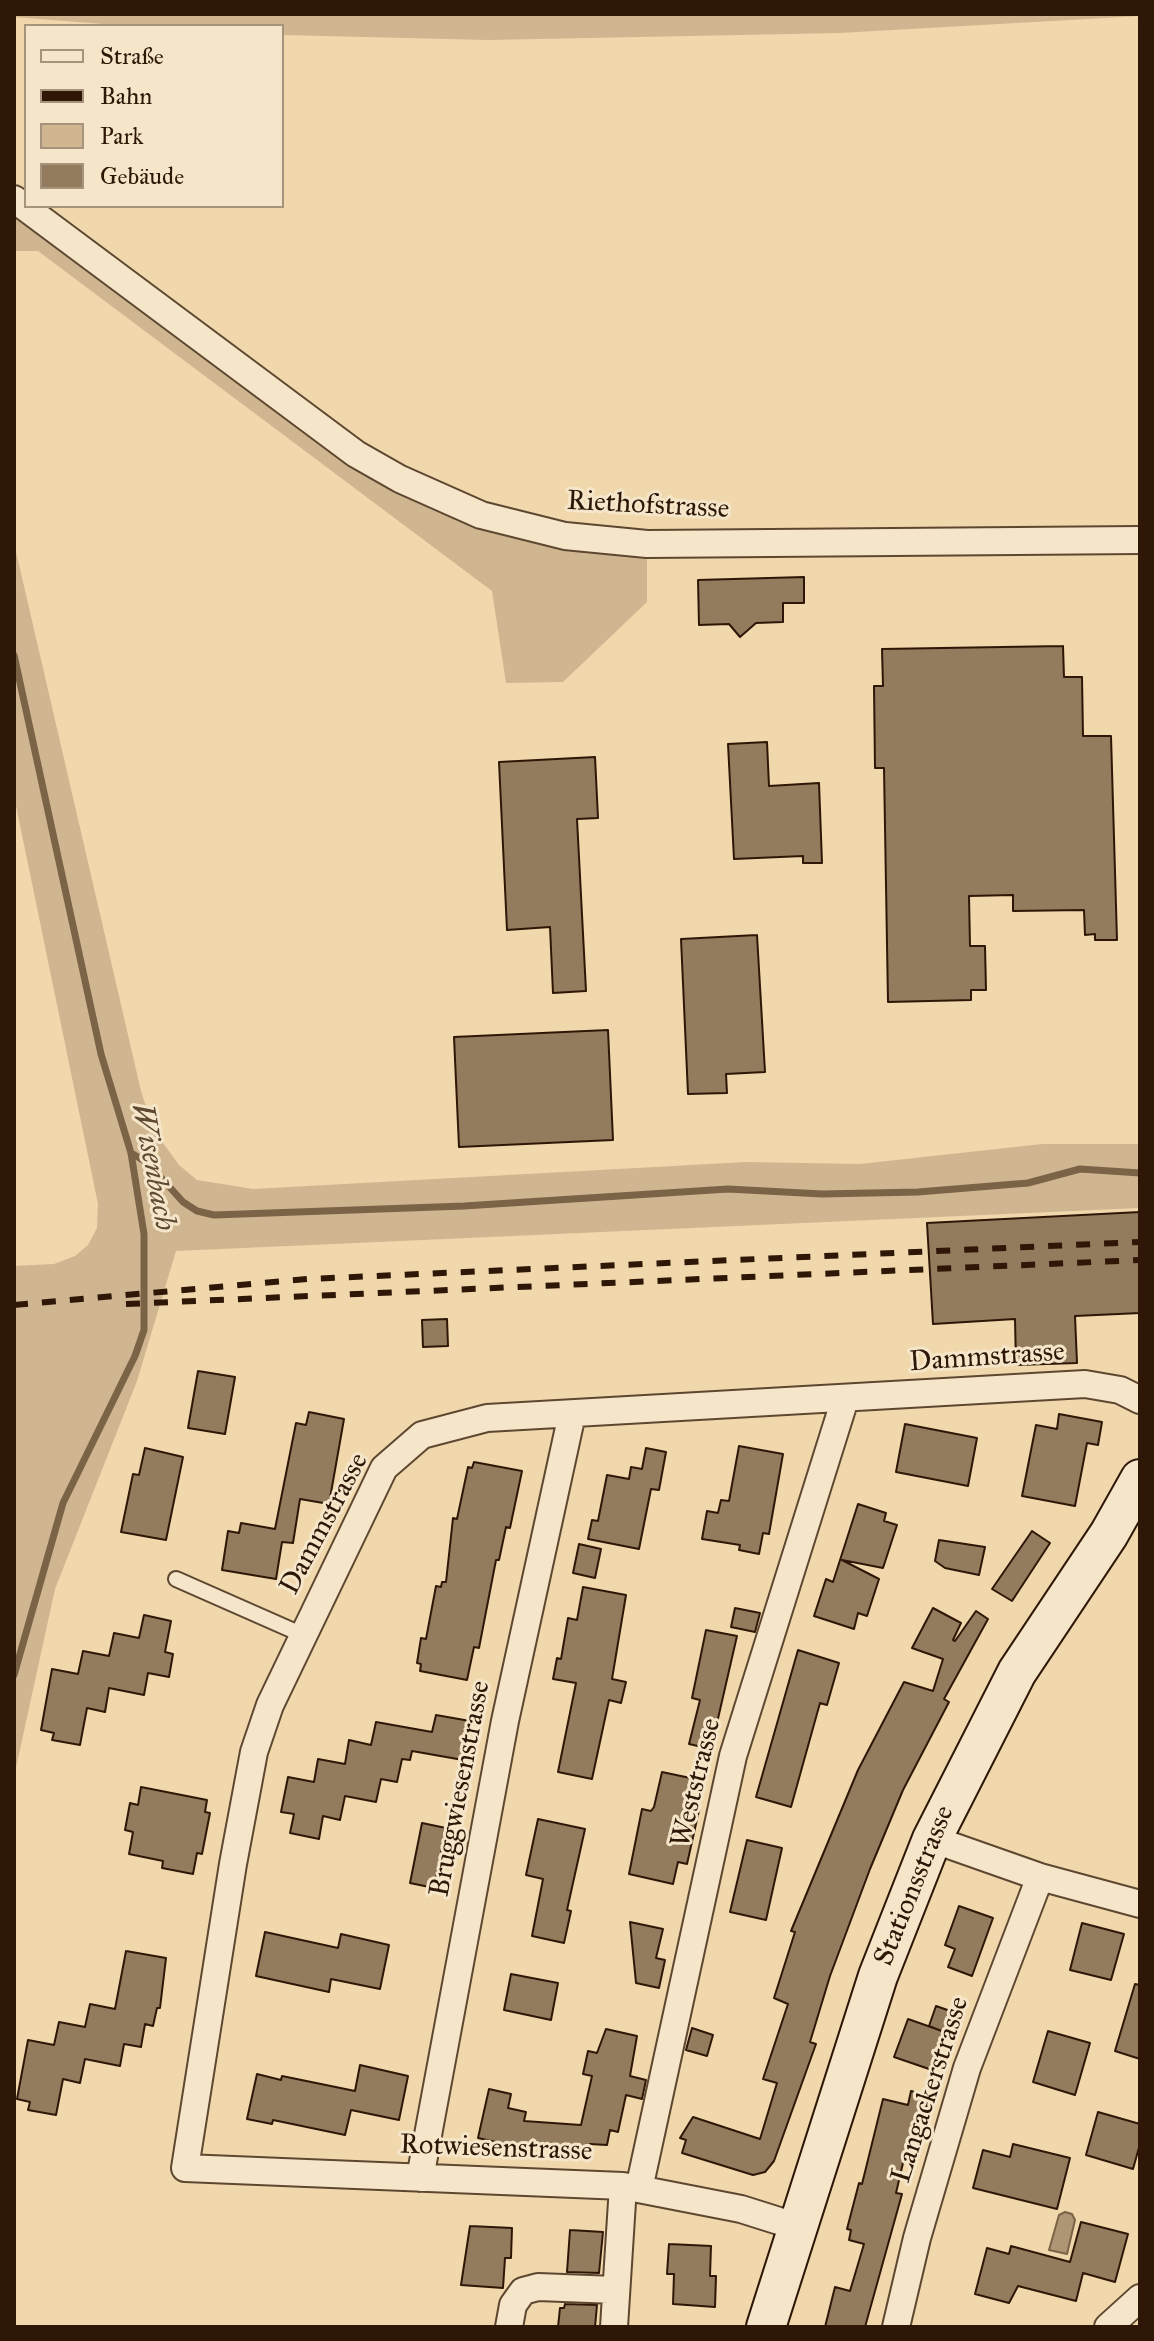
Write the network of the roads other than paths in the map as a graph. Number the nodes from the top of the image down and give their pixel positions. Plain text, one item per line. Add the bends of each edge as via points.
1 (26, 208) edge
2 (1140, 540) edge
3 (1139, 1398) edge
4 (845, 1399) junction
5 (572, 1414) junction
6 (1140, 1479) edge
7 (176, 1579) dead end
8 (303, 1635) junction
9 (932, 1839) junction
10 (1040, 1877) junction
11 (1140, 1904) edge
12 (185, 2168) joint
13 (420, 2178) junction
14 (631, 2188) junction
15 (798, 2227) junction
16 (615, 2290) junction
17 (1140, 2298) edge
18 (509, 2327) edge
19 (614, 2327) edge
20 (766, 2327) edge
21 (896, 2327) edge
22 (1108, 2327) edge

1 - 2 street, Riethofstrasse via 356,454 481,515 565,536 647,544
3 - 4 street, Dammstrasse via 1085,1384
4 - 5 street, Dammstrasse
4 - 14 street, Weststrasse via 733,1756
5 - 8 street, Dammstrasse via 487,1418 422,1435 384,1468
5 - 13 street, Bruggwiesenstrasse via 505,1721
6 - 9 street, Stationsstrasse via 1017,1672
7 - 8 lane
8 - 12 street, Dammstrasse via 253,1757
9 - 10 street
9 - 15 street, Stationsstrasse via 878,1976
10 - 11 street
10 - 21 street, Langackerstrasse via 967,2068
12 - 13 street, Rotwiesenstrasse
13 - 14 street, Rotwiesenstrasse
14 - 15 street, Rotwiesenstrasse via 741,2209
14 - 16 street, Weststrasse
15 - 20 street, Stationsstrasse
16 - 18 street via 523,2291 513,2305
16 - 19 street, Weststrasse
17 - 22 street

